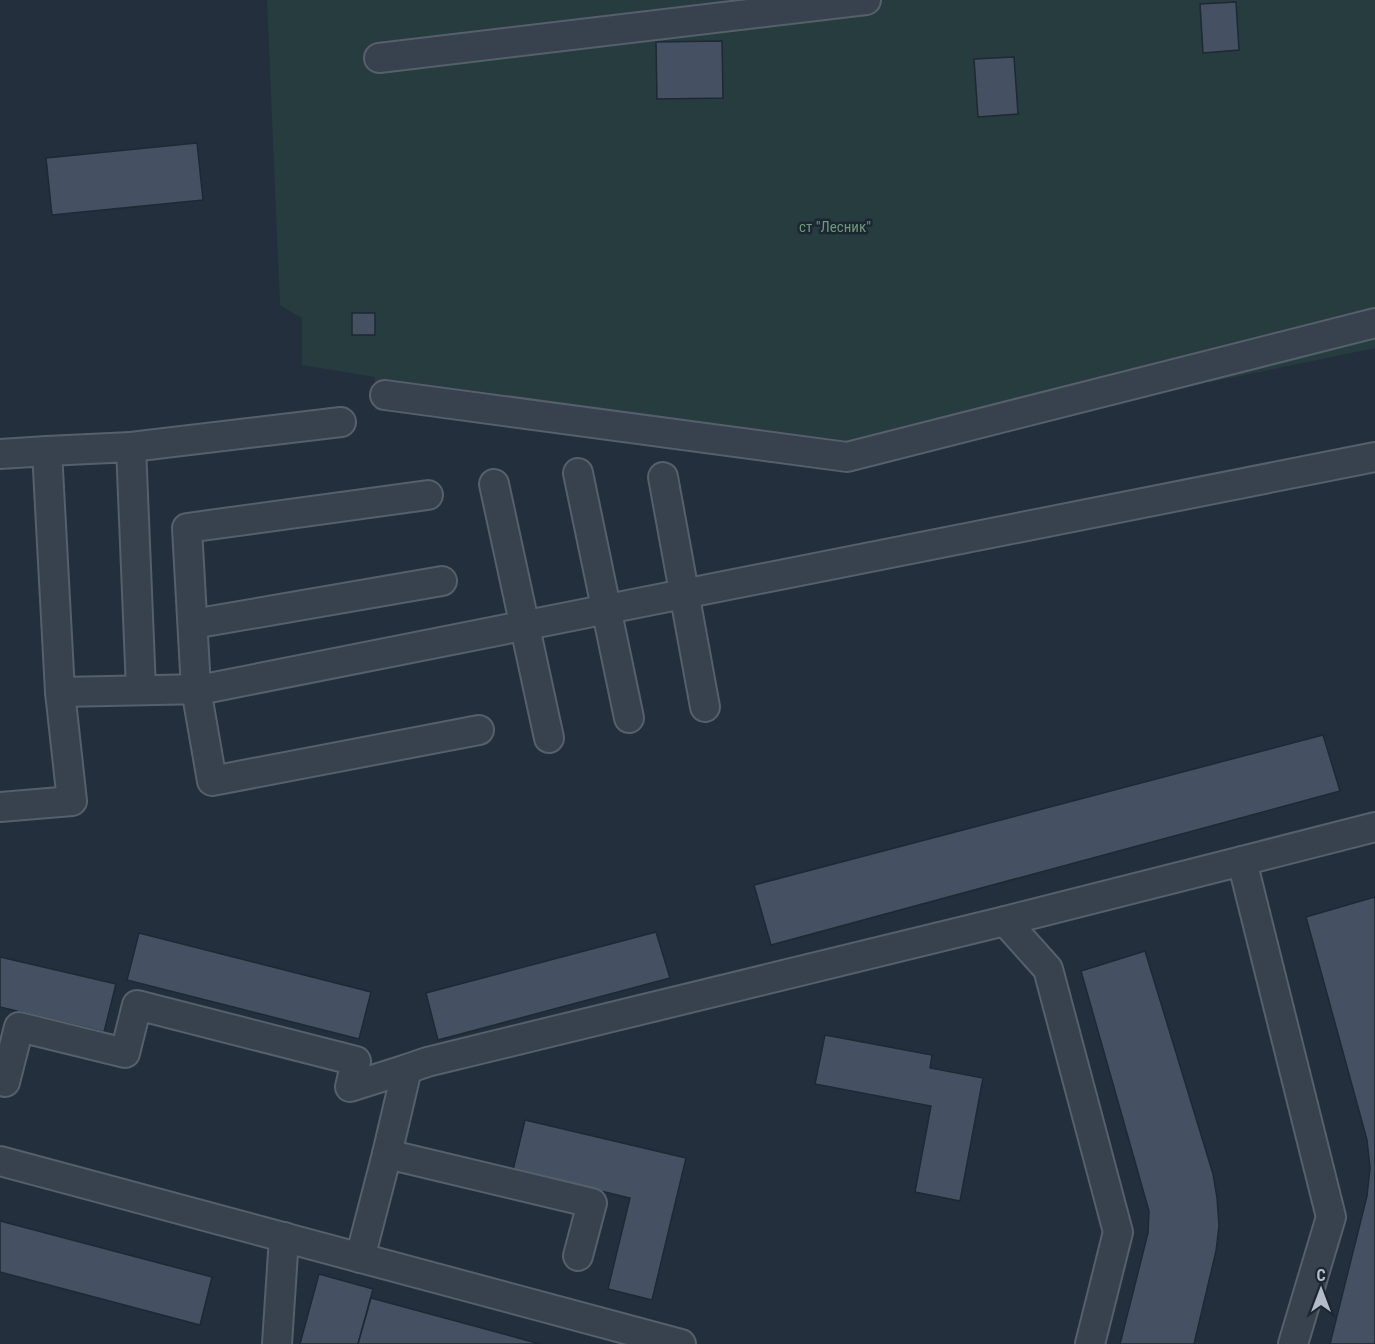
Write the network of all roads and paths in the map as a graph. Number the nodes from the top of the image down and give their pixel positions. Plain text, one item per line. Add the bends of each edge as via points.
1 (866, 0) edge
2 (379, 58) dead end
3 (1375, 323) edge
4 (385, 395) dead end
5 (341, 422) dead end
6 (131, 447) junction
7 (47, 451) junction
8 (0, 454) edge
9 (1375, 457) edge
10 (578, 473) dead end
11 (663, 477) dead end
12 (494, 484) dead end
13 (428, 495) dead end
14 (442, 581) dead end
15 (684, 593) junction
16 (606, 608) junction
17 (193, 624) junction
18 (524, 625) junction
19 (196, 689) junction
20 (141, 690) junction
21 (60, 692) junction
22 (705, 707) dead end
23 (629, 718) dead end
24 (479, 730) dead end
25 (549, 738) dead end
26 (0, 807) edge
27 (1375, 827) edge
28 (1242, 861) junction
29 (1005, 921) junction
30 (407, 1069) junction
31 (5, 1082) dead end
32 (387, 1154) junction
33 (0, 1161) edge
34 (284, 1237) junction
35 (578, 1256) dead end
36 (360, 1258) junction
37 (277, 1344) edge
38 (681, 1344) edge
39 (1090, 1344) edge
40 (1293, 1344) edge

1 - 2 lane
3 - 4 lane via 847,457
5 - 6 lane
6 - 7 lane
6 - 20 lane
7 - 8 lane
7 - 21 lane
9 - 15 lane
10 - 16 lane
11 - 15 lane
12 - 18 lane
13 - 17 lane via 187,528
14 - 17 lane
15 - 16 lane
15 - 22 lane
16 - 18 lane
16 - 23 lane
17 - 19 lane
18 - 19 lane
18 - 25 lane
19 - 20 lane
19 - 24 lane via 212,781
20 - 21 lane
21 - 26 lane via 72,801
27 - 28 lane
28 - 29 lane
28 - 40 lane via 1331,1217
29 - 30 lane via 462,1052
29 - 39 lane via 1048,969 1118,1232
30 - 31 lane via 350,1087 356,1061 137,1005 125,1053 19,1027
30 - 32 lane
32 - 35 lane via 592,1203
32 - 36 lane
33 - 34 lane
34 - 36 lane
34 - 37 lane
36 - 38 lane

